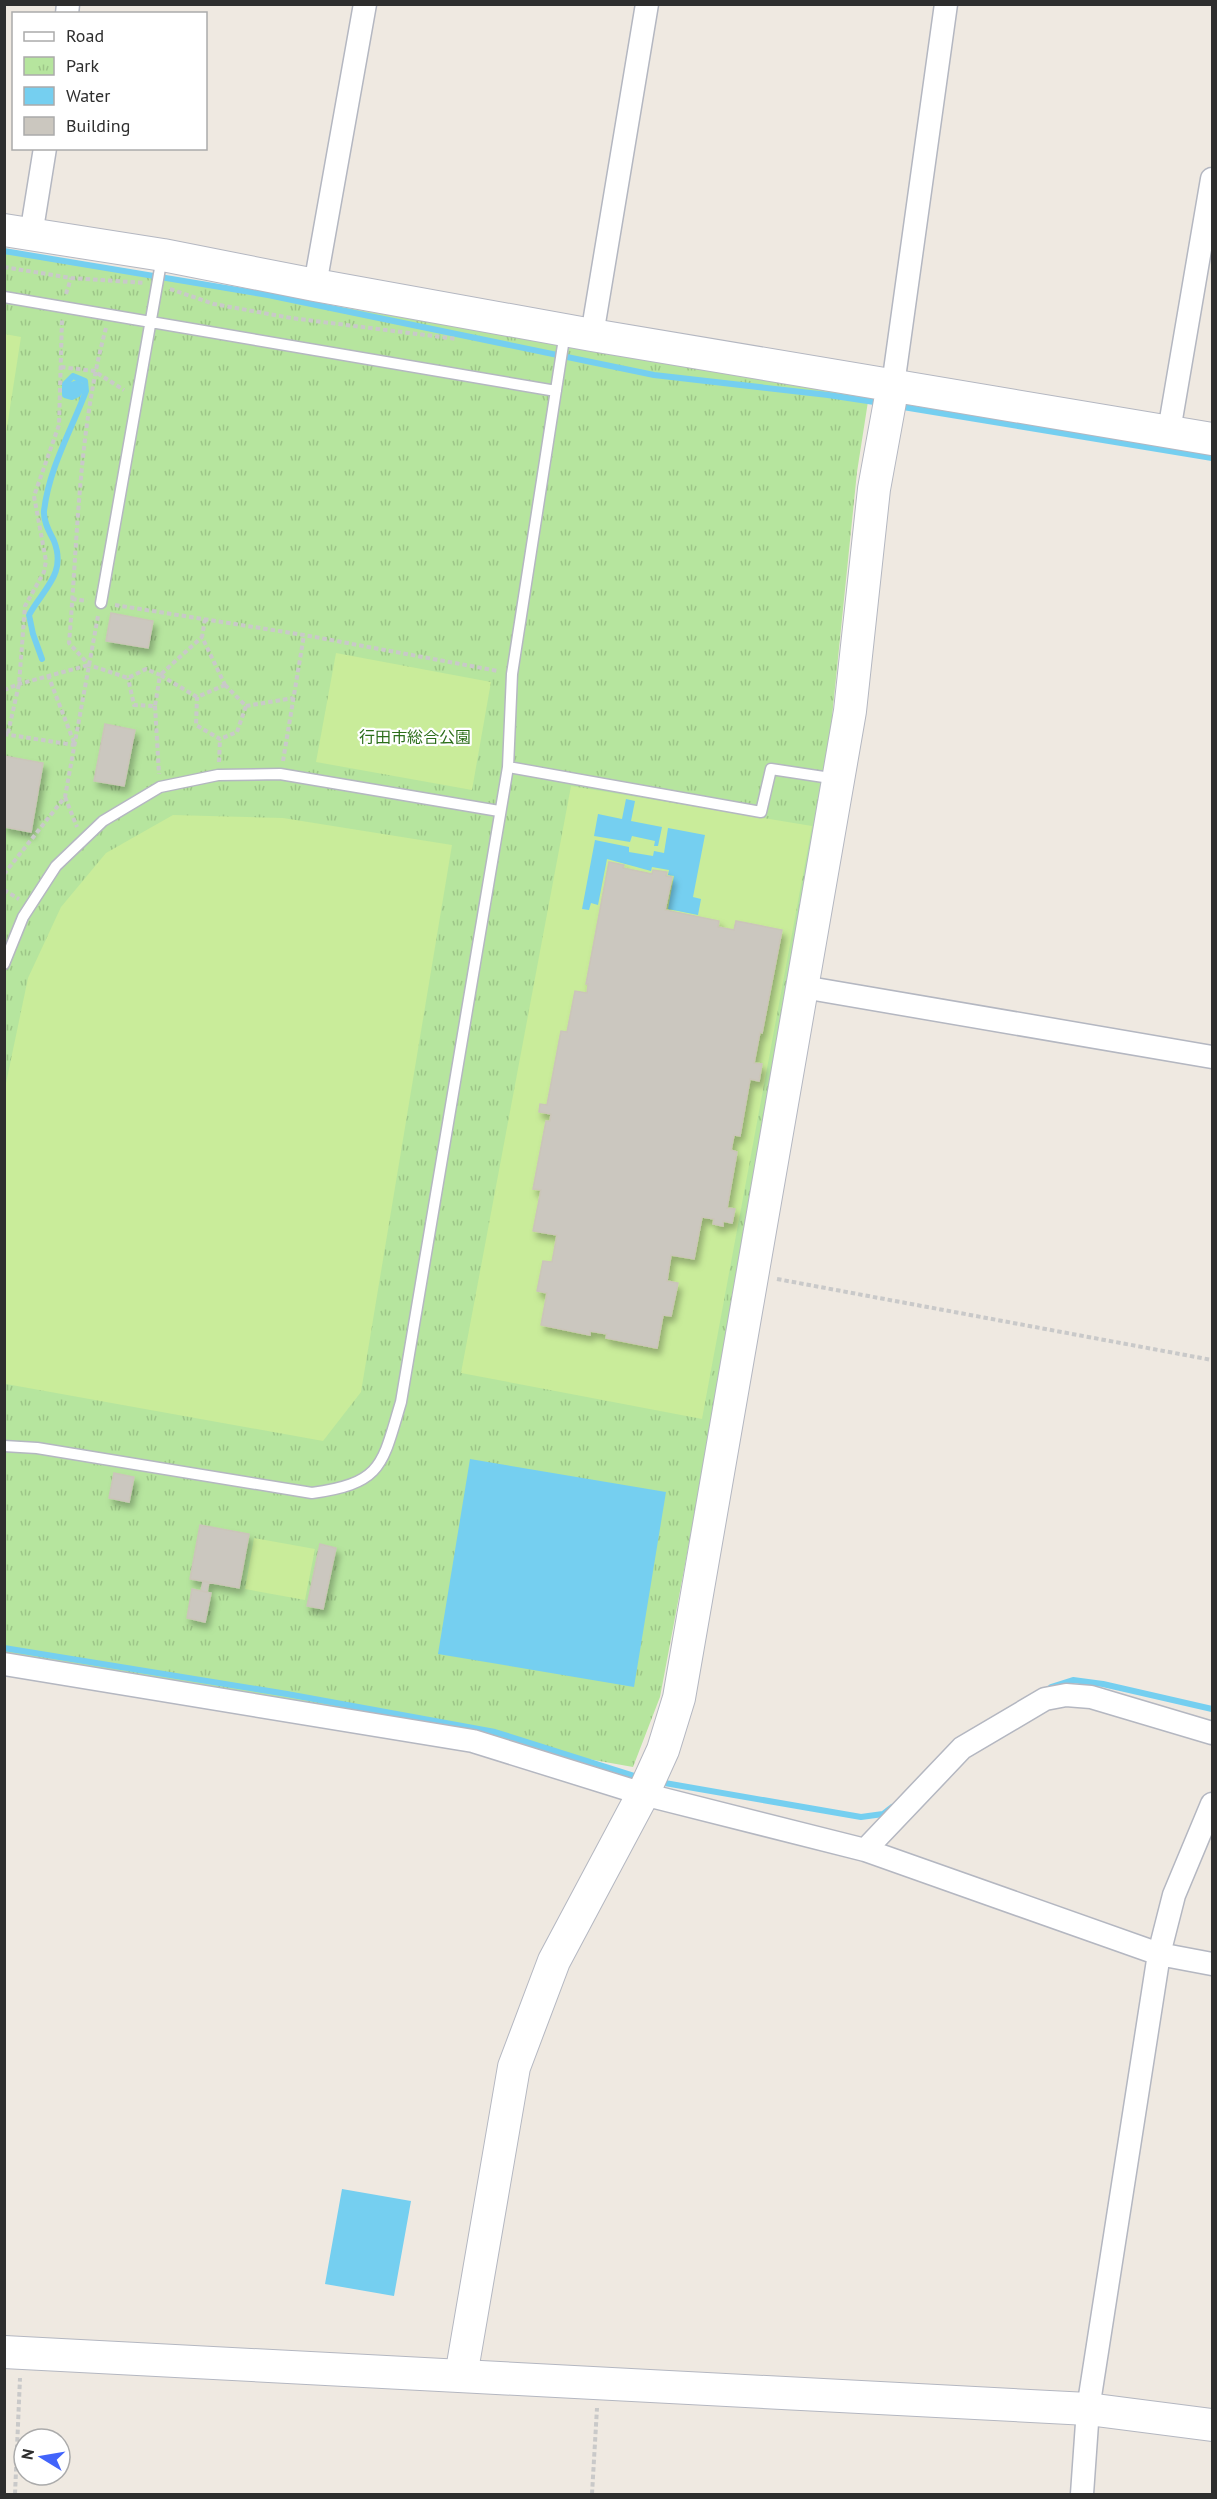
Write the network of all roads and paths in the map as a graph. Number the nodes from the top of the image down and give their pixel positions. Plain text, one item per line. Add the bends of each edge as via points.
1 (365, 4) edge
2 (647, 4) edge
3 (946, 4) edge
4 (44, 150) edge
5 (1212, 179) edge
6 (18, 232) edge
7 (163, 255) junction
8 (4, 267) edge
9 (70, 278) junction
10 (157, 285) junction
11 (315, 285) junction
12 (4, 297) edge
13 (62, 308) junction
14 (110, 316) junction
15 (150, 323) junction
16 (579, 332) junction
17 (466, 340) dead end
18 (61, 368) junction
19 (94, 371) junction
20 (893, 385) junction
21 (556, 391) junction
22 (136, 398) junction
23 (1169, 431) junction
24 (1212, 439) edge
25 (72, 599) junction
26 (101, 603) junction
27 (205, 619) junction
28 (304, 635) junction
29 (202, 637) junction
30 (89, 665) junction
31 (512, 674) junction
32 (48, 675) junction
33 (160, 675) junction
34 (128, 678) junction
35 (19, 684) junction
36 (225, 685) junction
37 (4, 690) edge
38 (197, 698) junction
39 (293, 698) junction
40 (155, 706) junction
41 (246, 706) junction
42 (6, 733) edge
43 (220, 738) junction
44 (75, 745) junction
45 (508, 768) junction
46 (280, 774) junction
47 (218, 775) junction
48 (839, 779) junction
49 (159, 787) junction
50 (65, 797) junction
51 (500, 811) junction
52 (82, 841) junction
53 (4, 874) edge
54 (4, 964) edge
55 (803, 987) junction
56 (1212, 1056) edge
57 (753, 1275) junction
58 (1212, 1360) edge
59 (4, 1446) edge
60 (4, 1664) edge
61 (1212, 1733) edge
62 (643, 1794) junction
63 (1212, 1804) edge
64 (865, 1850) junction
65 (1159, 1954) junction
66 (1212, 1965) edge
67 (13, 2353) edge
68 (461, 2376) junction
69 (598, 2383) junction
70 (1088, 2409) junction
71 (1212, 2425) edge
72 (15, 2494) edge
73 (592, 2494) edge
74 (1082, 2494) edge

1 - 11 street
2 - 16 street
3 - 20 street
4 - 6 street
5 - 23 street
6 - 7 street
7 - 10 lane
7 - 11 street
8 - 9 path
9 - 10 path
9 - 13 path
10 - 15 lane
10 - 17 path via 214,304 291,318
11 - 16 street
12 - 13 lane
13 - 14 lane
13 - 18 path
14 - 15 lane
14 - 19 path
15 - 21 lane
15 - 22 lane
16 - 20 street
16 - 21 lane
18 - 19 path
18 - 35 path via 59,425 34,496 46,561 25,606
19 - 22 path
19 - 25 path via 84,441
20 - 23 street
20 - 48 street via 874,489
21 - 31 lane
22 - 26 lane
23 - 24 street
25 - 26 path
25 - 30 path via 69,643
26 - 27 path
26 - 30 path
27 - 28 path
27 - 29 path
28 - 31 path
28 - 39 path
29 - 33 path
29 - 36 path
30 - 32 path
30 - 34 path
30 - 44 path
31 - 45 lane
32 - 35 path
32 - 44 path
33 - 34 path via 146,669
33 - 38 path
33 - 40 path
34 - 40 path via 134,705
35 - 37 path
35 - 42 path
36 - 38 path
36 - 41 path
38 - 43 path via 196,725
39 - 41 path
39 - 46 path
40 - 49 path
41 - 43 path via 237,732
42 - 44 path
43 - 47 path
44 - 50 path
45 - 48 lane via 760,813 771,769
45 - 51 lane
46 - 47 lane
46 - 51 lane
47 - 49 lane
48 - 55 street
49 - 52 lane via 103,821
50 - 52 path
50 - 53 path
51 - 59 lane via 400,1402 385,1456 370,1475 340,1489 312,1493 37,1448
52 - 54 lane via 56,866 23,917
55 - 56 street
55 - 57 street
57 - 58 path
57 - 62 street via 679,1698 663,1750
60 - 62 street via 473,1741
61 - 64 street via 1091,1697 1045,1698 962,1748
62 - 64 street
62 - 68 street via 554,1961 514,2067
63 - 65 street via 1174,1895
64 - 65 street
65 - 66 street
65 - 70 street
67 - 68 street
67 - 72 path
68 - 69 street
69 - 70 street
69 - 73 path
70 - 71 street
70 - 74 street

